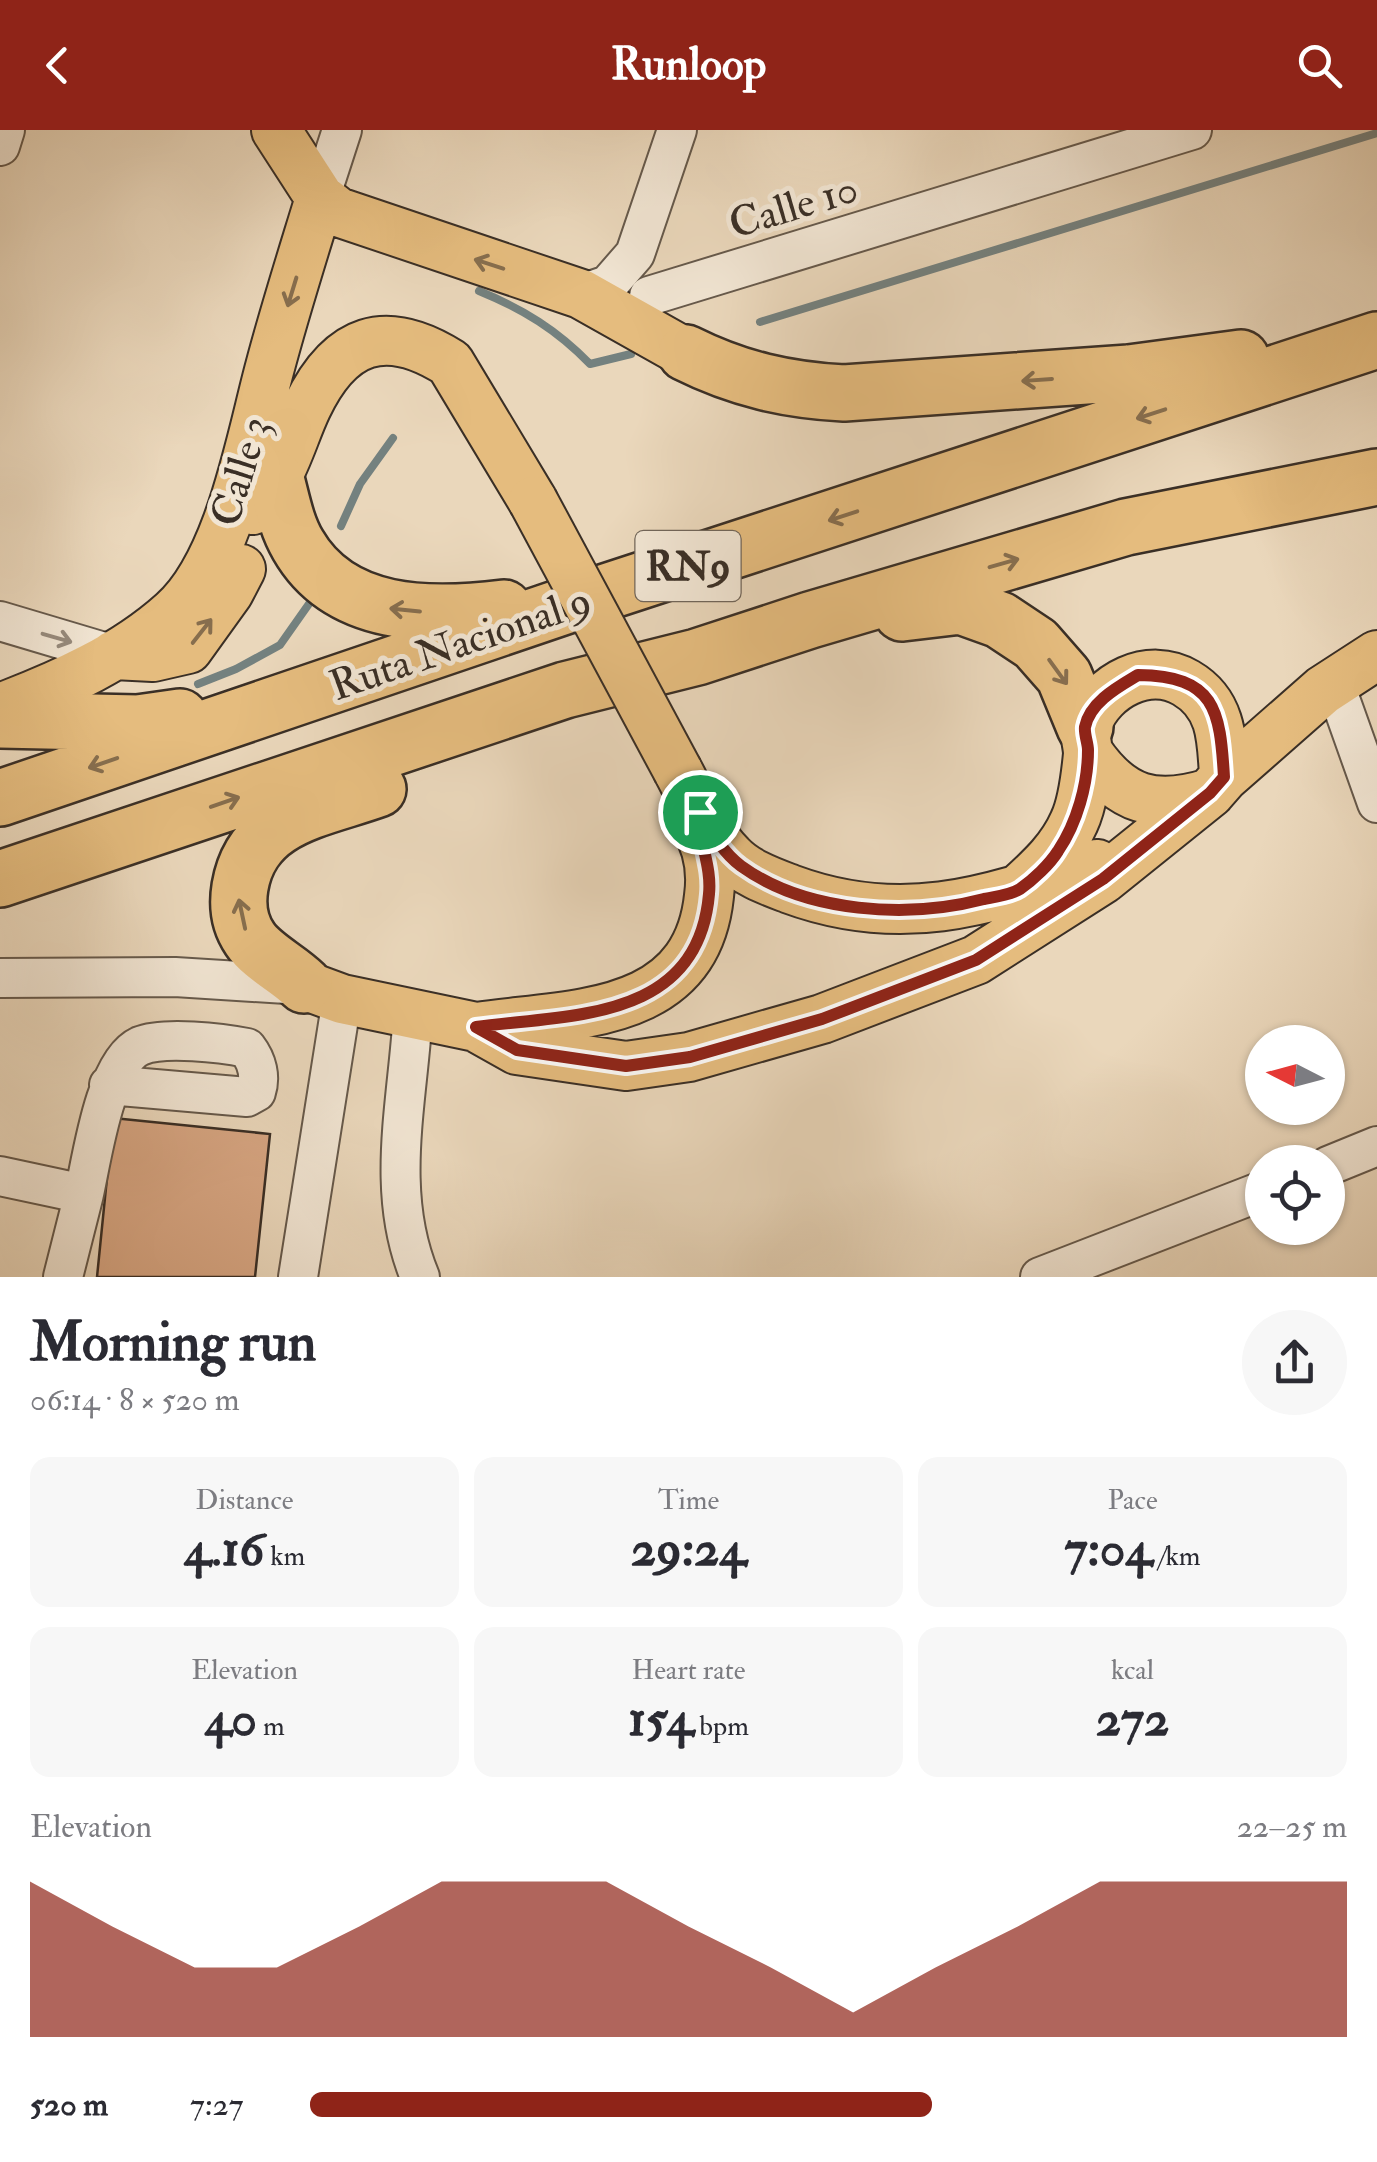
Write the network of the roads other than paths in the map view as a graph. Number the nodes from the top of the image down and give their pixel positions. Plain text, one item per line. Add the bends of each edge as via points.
1 (6, 130) edge
2 (276, 130) edge
3 (342, 130) edge
4 (677, 130) edge
5 (1192, 130) edge
6 (0, 146) edge
7 (320, 198) junction
8 (635, 254) junction
9 (581, 294) junction
10 (649, 296) junction
11 (1377, 338) edge
12 (686, 353) junction
13 (1377, 448) edge
14 (1377, 476) edge
15 (276, 479) junction
16 (1126, 527) junction
17 (606, 592) junction
18 (188, 597) junction
19 (810, 620) junction
20 (0, 621) edge
21 (114, 655) junction
22 (1377, 655) edge
23 (697, 657) junction
24 (1334, 682) junction
25 (277, 704) junction
26 (0, 708) edge
27 (0, 720) edge
28 (1086, 739) junction
29 (1217, 785) junction
30 (689, 791) junction
31 (0, 798) edge
32 (1377, 802) edge
33 (1143, 848) junction
34 (0, 879) edge
35 (1018, 890) junction
36 (0, 978) edge
37 (323, 992) junction
38 (414, 1012) junction
39 (476, 1027) junction
40 (109, 1085) dead end
41 (1377, 1146) edge
42 (1345, 1159) edge
43 (0, 1176) edge
44 (84, 1194) junction
45 (1245, 1198) edge
46 (63, 1277) edge
47 (298, 1277) edge
48 (420, 1277) edge
49 (1040, 1277) edge

1 - 6 street
2 - 7 main road
3 - 7 street, Calle 3
4 - 8 street
5 - 10 street, Calle 10
9 -> 7 main road via 356,220
7 -> 18 main road, Calle 3 via 226,525
8 - 9 street via 608,285
8 - 10 street
9 - 12 main road
10 - 12 street
11 -> 12 highway via 1128,374 844,394 760,383
11 -> 17 highway, Ruta Nacional 9 / RN9
13 - 16 highway
14 - 16 highway, Ruta Nacional 9 / RN9
17 -> 15 highway via 468,613 407,612 358,600 330,582 297,543
15 - 18 main road
21 -> 15 main road via 153,657 188,649 230,592
15 - 30 main road, bridge via 309,403 351,349 388,338 450,363 533,500
19 -> 16 highway, Ruta Nacional 9 / RN9
17 - 25 highway, Ruta Nacional 9 / RN9
18 - 21 main road, Calle 3
19 - 23 highway, Ruta Nacional 9 / RN9
19 -> 28 highway via 854,624 961,606 1000,620 1036,644 1064,676
20 -> 21 street
21 - 26 main road, Calle 3
22 - 24 main road
34 -> 23 highway, Ruta Nacional 9 / RN9 via 565,690
37 -> 23 highway via 251,941 242,921 245,865 262,836 580,716
24 - 29 main road
24 - 32 street
25 - 27 highway via 138,723
25 -> 31 highway, Ruta Nacional 9 / RN9
28 - 29 main road via 1104,776 1153,802 1178,802
28 - 29 main road via 1106,694 1138,675 1174,676 1204,693 1221,727
28 - 35 main road via 1076,820 1057,854
29 - 33 main road
30 - 35 main road via 713,835 741,866 813,898 908,912
30 - 39 main road via 710,872 705,921 695,947 659,987 597,1013
33 - 35 main road
33 - 39 main road via 956,970 690,1057 626,1066 517,1050
36 - 37 street via 176,976
37 - 38 main road
37 - 47 street
38 - 39 main road
38 - 48 street via 398,1183
40 - 44 street
41 - 42 street
43 - 44 street
44 - 46 street
45 - 49 street

